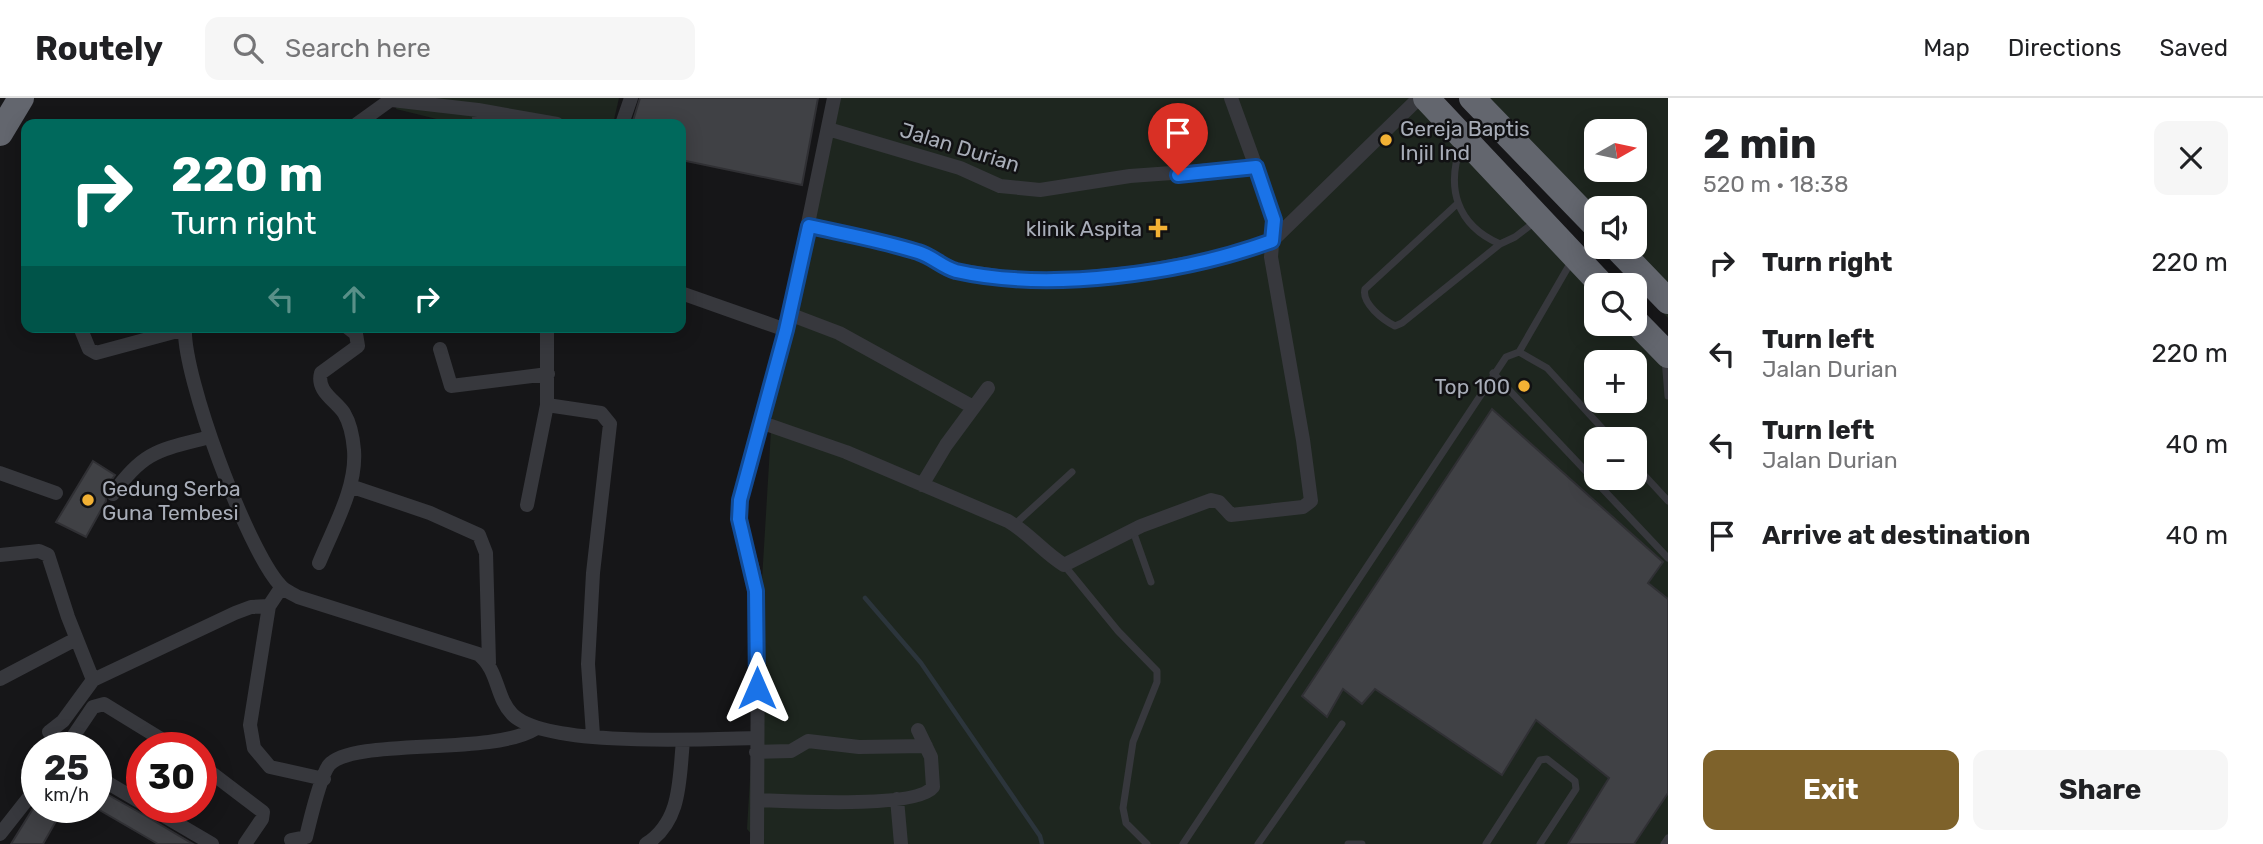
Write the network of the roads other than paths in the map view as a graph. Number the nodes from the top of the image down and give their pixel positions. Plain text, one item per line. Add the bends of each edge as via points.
1 (21, 98) edge
2 (631, 98) edge
3 (834, 98) edge
4 (1231, 98) edge
5 (1419, 98) edge
6 (1426, 98) edge
7 (1472, 98) edge
8 (392, 99) edge
9 (479, 117) edge
10 (364, 119) edge
11 (501, 119) edge
12 (624, 119) edge
13 (828, 130) junction
14 (0, 133) edge
15 (1464, 138) junction
16 (1256, 167) junction
17 (1457, 204) junction
18 (1584, 214) edge
19 (1539, 219) junction
20 (809, 226) junction
21 (1272, 241) junction
22 (1500, 244) junction
23 (1575, 256) junction
24 (1628, 259) edge
25 (1591, 273) edge
26 (686, 295) edge
27 (1668, 301) edge
28 (789, 314) junction
29 (786, 330) junction
30 (82, 333) edge
31 (167, 333) edge
32 (185, 333) edge
33 (355, 333) edge
34 (547, 333) edge
35 (1647, 333) edge
36 (440, 349) dead end
37 (1519, 352) junction
38 (1667, 354) edge
39 (1493, 373) junction
40 (548, 374) junction
41 (988, 388) dead end
42 (1668, 396) edge
43 (547, 405) junction
44 (973, 407) junction
45 (760, 422) junction
46 (1601, 427) edge
47 (210, 438) junction
48 (1072, 472) dead end
49 (0, 473) edge
50 (1647, 478) edge
51 (922, 485) junction
52 (349, 486) junction
53 (56, 493) dead end
54 (113, 494) dead end
55 (1668, 501) edge
56 (527, 505) dead end
57 (1014, 525) junction
58 (1133, 530) junction
59 (0, 555) edge
60 (1668, 558) edge
61 (319, 563) dead end
62 (1064, 565) junction
63 (1151, 582) dead end
64 (281, 588) junction
65 (270, 606) junction
66 (76, 639) junction
67 (489, 663) junction
68 (0, 679) edge
69 (93, 680) junction
70 (1342, 724) dead end
71 (535, 729) junction
72 (918, 730) dead end
73 (49, 732) dead end
74 (76, 732) edge
75 (150, 732) edge
76 (593, 735) junction
77 (682, 741) junction
78 (756, 745) junction
79 (926, 746) junction
80 (217, 777) edge
81 (324, 779) junction
82 (897, 799) junction
83 (758, 800) junction
84 (21, 807) edge
85 (176, 823) edge
86 (0, 834) edge
87 (1668, 838) edge
88 (291, 840) dead end
89 (212, 844) edge
90 (246, 844) edge
91 (646, 844) edge
92 (757, 844) edge
93 (901, 844) edge
94 (1147, 844) edge
95 (1183, 844) edge
96 (1258, 844) edge
97 (1348, 844) edge
98 (1362, 844) edge
99 (1486, 844) edge
100 (1540, 844) edge
101 (1664, 844) edge

1 - 14 highway
2 - 12 street
3 - 13 street
4 - 16 street
5 - 21 street
6 - 15 highway
7 - 18 highway
8 - 9 street
8 - 10 street
9 - 11 street
13 - 16 street, Jalan Durian via 960,168 1000,186 1040,190 1130,176
13 - 20 street
15 - 17 lane via 1452,178
15 - 19 highway
16 - 21 street via 1273,212
17 - 22 lane via 1487,238
17 - 22 lane via 1365,289 1367,302 1384,320 1395,326 1402,323
19 - 22 lane
19 - 23 highway
20 - 21 street via 920,253 955,270 1041,282 1139,272
20 - 28 street
21 - 58 street via 1310,503 1231,515 1211,500
23 - 25 highway
23 - 37 lane
24 - 27 highway
26 - 29 street
28 - 29 street
28 - 44 street via 839,333
29 - 45 street
30 - 31 street via 89,349 96,353
32 - 47 street
33 - 52 street via 358,346 319,377 321,387 342,410 351,433 354,450
34 - 40 street
35 - 38 highway
36 - 40 street via 451,386
37 - 39 lane via 1506,357
37 - 46 lane via 1546,368
38 - 42 lane
39 - 60 lane
39 - 95 lane
40 - 43 street
41 - 44 street
43 - 56 street
43 - 76 street via 601,413 610,424 588,664
44 - 51 street
45 - 51 street
45 - 78 street via 739,519 756,591
47 - 54 street via 149,455
47 - 64 street via 249,530
48 - 57 lane
49 - 53 street
50 - 55 lane
51 - 57 street
52 - 61 street
52 - 67 street via 479,535 486,553
57 - 62 street
58 - 62 street
58 - 63 lane
59 - 66 street via 39,551 48,555
62 - 94 lane via 1157,671 1157,682 1133,742 1123,808 1126,823
64 - 65 street
64 - 67 street via 462,647
65 - 69 street via 235,613
65 - 81 street via 252,696 251,741 270,767
66 - 68 street
66 - 69 street
67 - 71 street via 512,713
69 - 73 street via 63,721
70 - 96 lane
71 - 76 street
71 - 81 street via 504,740 350,754 331,762
72 - 79 street
74 - 75 street via 93,707 104,704
76 - 77 street
77 - 78 street
77 - 91 street via 675,808 657,837
78 - 79 street via 791,751 808,741 859,747
78 - 83 street
79 - 82 street via 932,789
80 - 90 street via 263,812
81 - 88 street via 306,837
82 - 83 street via 842,803
82 - 93 street
83 - 92 street
84 - 86 street
85 - 89 street
87 - 101 lane
97 - 98 lane
99 - 100 lane via 1540,760 1547,759 1575,780 1576,789

